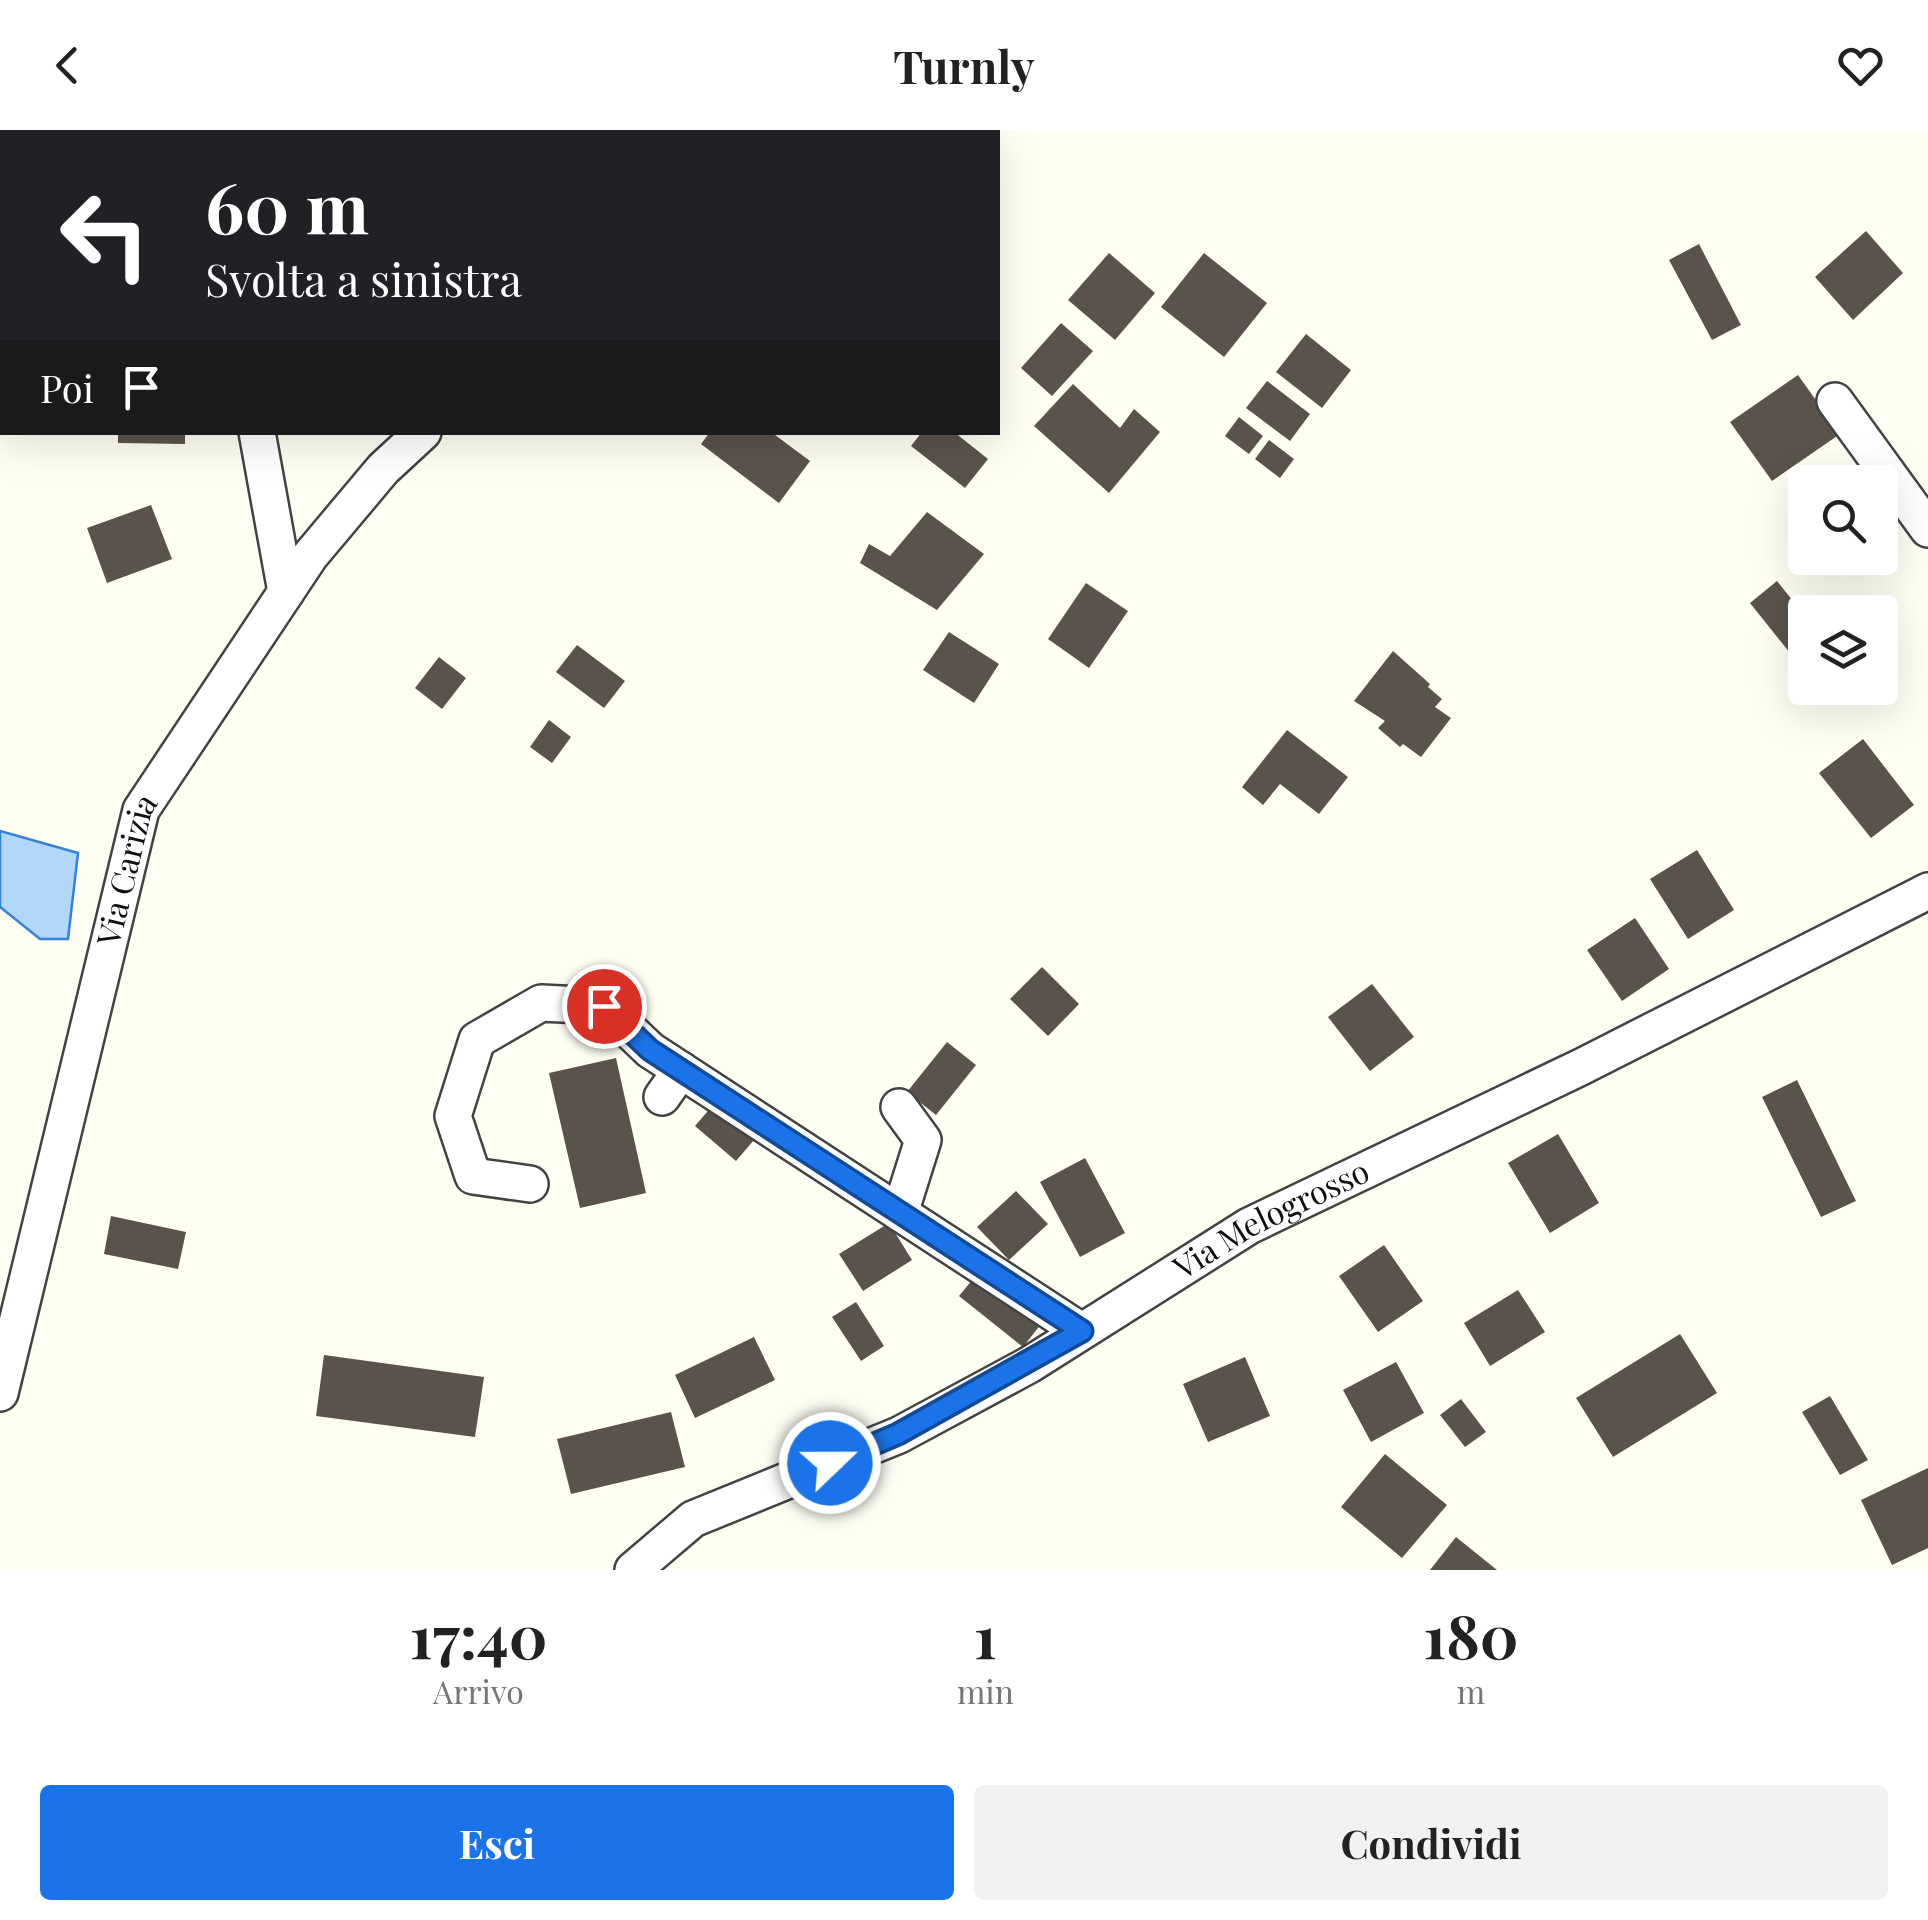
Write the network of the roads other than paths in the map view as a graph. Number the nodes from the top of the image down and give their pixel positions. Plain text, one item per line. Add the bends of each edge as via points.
1 (1835, 402) dead end
2 (258, 435) edge
3 (420, 435) edge
4 (1928, 529) edge
5 (286, 592) junction
6 (1928, 891) edge
7 (899, 1107) dead end
8 (530, 1184) dead end
9 (900, 1213) junction
10 (1082, 1331) junction
11 (0, 1392) edge
12 (633, 1570) edge

1 - 4 street
2 - 5 street
3 - 5 street, Via Carizia via 382,469
5 - 11 street, Via Carizia via 141,810
6 - 10 street, Via Melogrosso via 1249,1226
7 - 9 street via 924,1140
8 - 9 street via 474,1176 453,1116 477,1040 541,1004 604,1006 650,1050 672,1084
9 - 10 street
10 - 12 street, Via Melogrosso via 898,1434 692,1519

